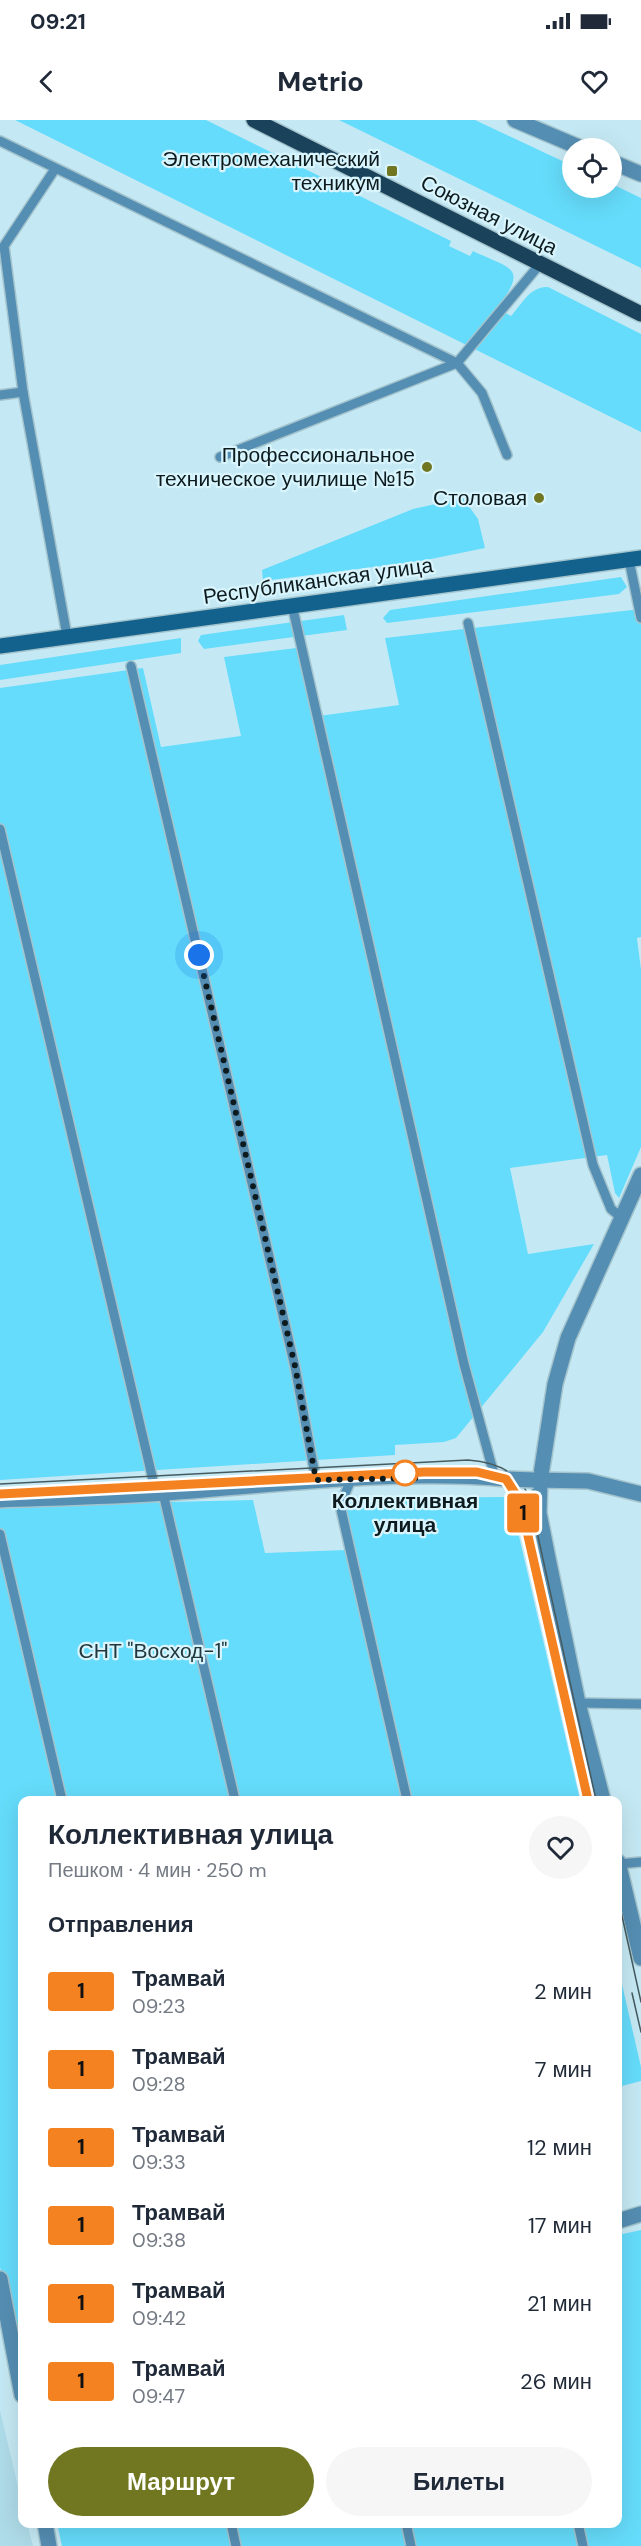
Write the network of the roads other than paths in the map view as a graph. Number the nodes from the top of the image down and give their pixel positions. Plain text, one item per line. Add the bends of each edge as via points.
1 (254, 120) edge
2 (515, 120) edge
3 (562, 140) edge
4 (0, 141) edge
5 (622, 166) edge
6 (56, 169) junction
7 (641, 174) edge
8 (2, 245) edge
9 (540, 264) junction
10 (641, 314) edge
11 (457, 363) junction
12 (23, 392) junction
13 (0, 395) edge
14 (507, 455) dead end
15 (220, 458) dead end
16 (635, 559) edge
17 (292, 605) junction
18 (641, 618) edge
19 (468, 623) dead end
20 (67, 636) junction
21 (0, 646) edge
22 (131, 666) dead end
23 (0, 829) edge
24 (641, 1175) edge
25 (622, 1218) junction
26 (352, 1479) junction
27 (501, 1479) junction
28 (316, 1480) junction
29 (537, 1481) junction
30 (159, 1493) junction
31 (641, 1494) edge
32 (0, 1500) edge
33 (0, 1534) edge
34 (578, 1703) junction
35 (641, 1704) edge
36 (61, 1796) edge
37 (234, 1796) edge
38 (406, 1796) edge
39 (602, 1796) edge
40 (641, 1862) edge
41 (622, 1863) edge
42 (622, 1880) edge
43 (641, 1958) edge
44 (641, 2214) edge
45 (622, 2220) edge
46 (0, 2279) edge
47 (18, 2360) edge
48 (46, 2528) edge
49 (232, 2528) edge
50 (407, 2528) edge
51 (579, 2528) edge
52 (49, 2546) edge
53 (236, 2546) edge
54 (411, 2546) edge
55 (583, 2546) edge

1 - 9 main road, Союзная улица
2 - 3 street
4 - 6 lane
5 - 7 street
6 - 8 lane
6 - 11 lane
8 - 12 lane
9 - 10 main road, Союзная улица
9 - 11 lane
11 - 14 lane via 482,393
11 - 15 lane
12 - 13 lane
12 - 20 lane
16 - 17 main road, Республиканская улица
16 - 18 lane
17 - 20 main road, Республиканская улица
17 - 27 lane via 459,1341
19 - 25 lane via 593,1165 611,1209
20 - 21 main road, Республиканская улица
22 - 28 lane via 295,1366
23 - 30 lane
24 - 25 street
25 - 29 street via 568,1338
26 - 27 street
26 - 28 street
26 - 38 lane via 340,1504
27 - 29 street, bridge
28 - 30 street
29 - 31 street via 588,1481
29 - 34 street via 542,1525
30 - 32 street
30 - 37 lane
33 - 36 lane
34 - 35 lane
34 - 39 street
40 - 41 lane
42 - 43 street
44 - 45 street
46 - 47 street
48 - 52 street
49 - 53 lane
50 - 54 lane
51 - 55 lane

